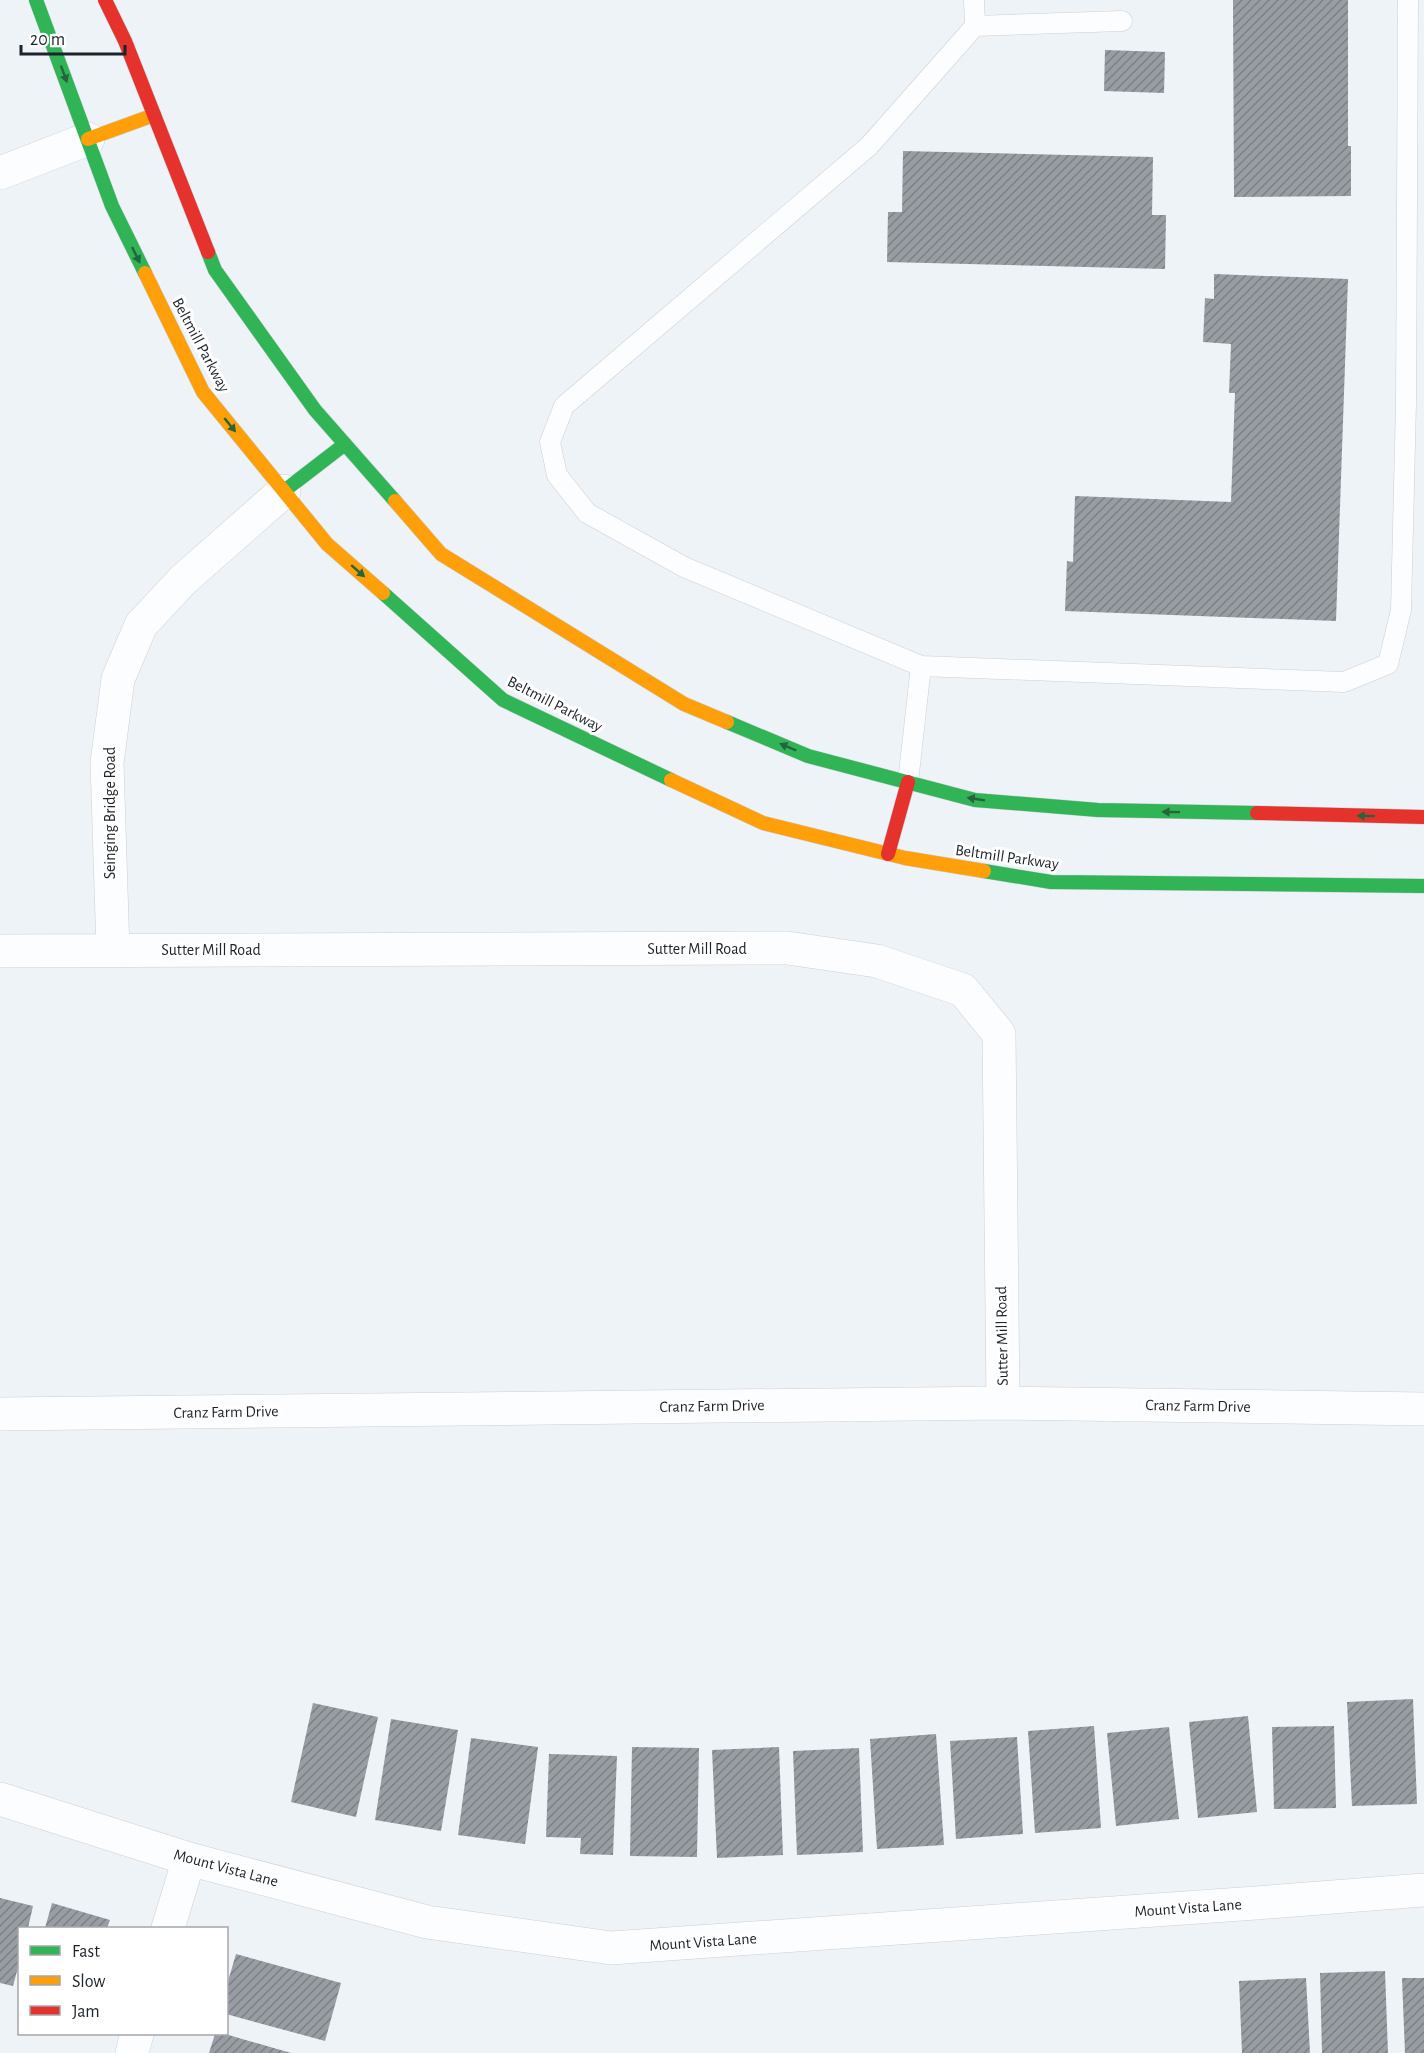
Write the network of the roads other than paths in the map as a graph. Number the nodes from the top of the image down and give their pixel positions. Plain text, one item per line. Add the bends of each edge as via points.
1 (36, 0) edge
2 (105, 0) edge
3 (974, 0) edge
4 (1408, 0) edge
5 (1122, 21) dead end
6 (975, 26) junction
7 (154, 115) junction
8 (88, 139) junction
9 (0, 173) edge
10 (1415, 403) edge
11 (345, 444) junction
12 (284, 491) junction
13 (921, 666) junction
14 (908, 782) junction
15 (1424, 817) edge
16 (888, 854) junction
17 (1424, 886) edge
18 (0, 951) edge
19 (113, 951) junction
20 (1003, 1403) junction
21 (1424, 1409) edge
22 (0, 1414) edge
23 (0, 1799) edge
24 (189, 1859) junction
25 (1424, 1890) edge
26 (169, 1927) edge
27 (137, 2035) edge
28 (132, 2053) edge

1 -> 8 street, Beltmill Parkway
2 - 7 street
3 - 6 lane
4 - 10 lane
5 - 6 lane
6 - 13 lane via 869,146 564,406 550,442 558,475 587,513 684,567
7 - 8 street
7 - 11 street via 215,270 315,410
8 - 9 street
8 -> 12 street, Beltmill Parkway via 112,206 204,392
10 - 13 lane via 1401,610 1388,664 1344,682
11 - 12 street
14 -> 11 street via 808,756 684,704 441,554
12 -> 16 street, Beltmill Parkway via 327,544 503,700 764,823
12 - 19 street, Seinging Bridge Road via 183,580 141,625 118,679 107,762
13 - 14 lane
15 -> 14 street via 1098,810 975,800
14 - 16 street
16 - 17 street, Beltmill Parkway via 1051,882
18 - 19 street, Sutter Mill Road
19 - 20 street, Sutter Mill Road via 787,948 877,961 963,990 999,1034
20 - 21 street, Cranz Farm Drive
20 - 22 street, Cranz Farm Drive
23 - 24 street, Mount Vista Lane
24 - 25 street, Mount Vista Lane via 426,1922 610,1948
24 - 26 street
27 - 28 street

